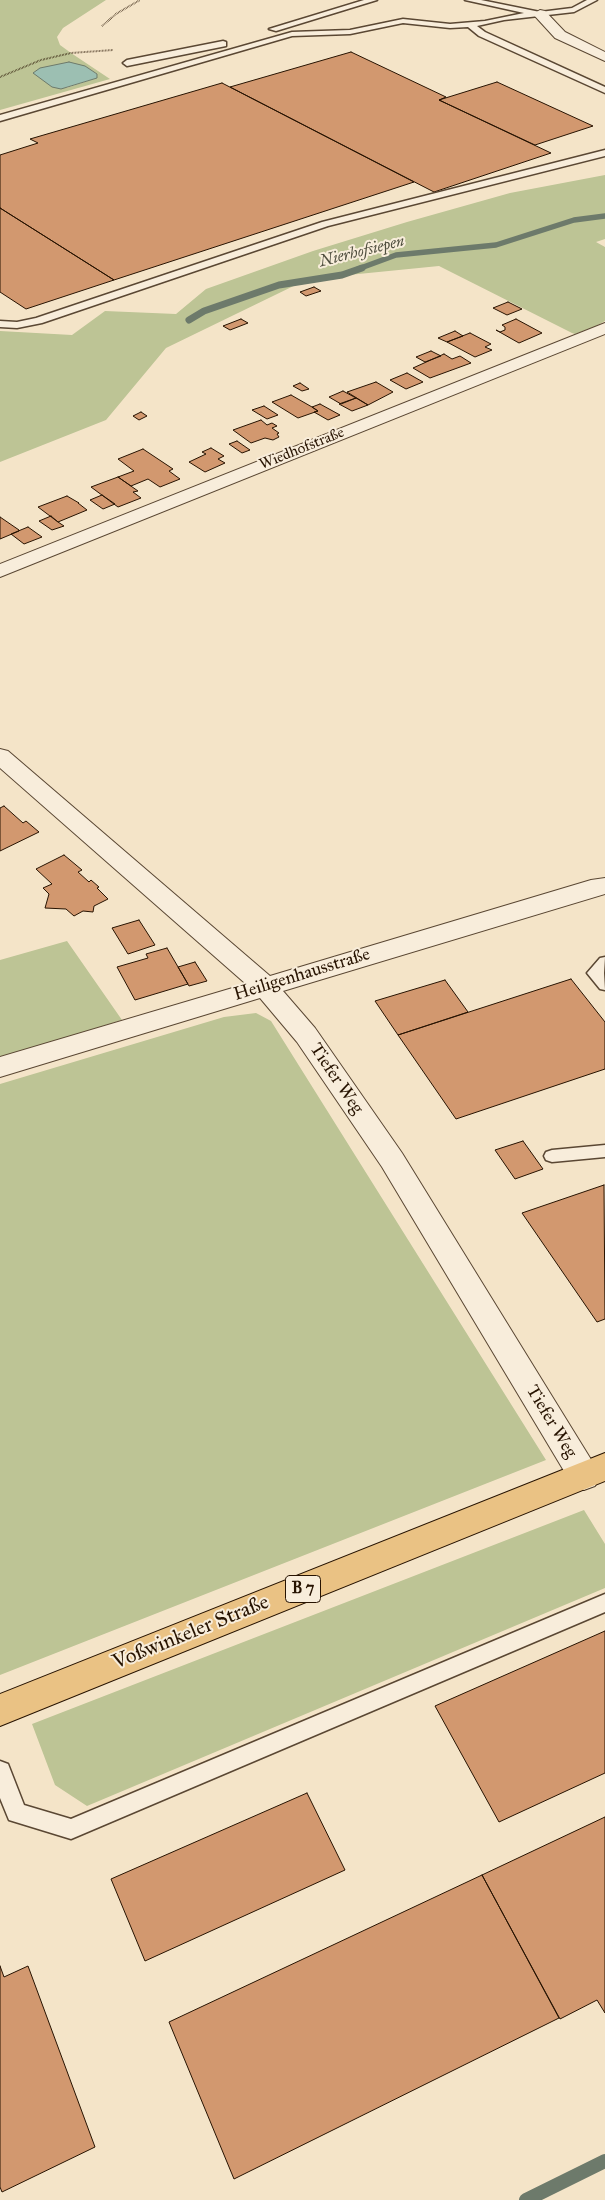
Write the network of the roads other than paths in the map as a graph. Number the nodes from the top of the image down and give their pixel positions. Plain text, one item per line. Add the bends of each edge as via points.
1 (373, 0) edge
2 (469, 0) edge
3 (593, 0) edge
4 (540, 14) junction
5 (469, 24) junction
6 (260, 33) dead end
7 (232, 41) dead end
8 (605, 56) edge
9 (127, 63) dead end
10 (605, 90) edge
11 (0, 118) edge
12 (605, 153) edge
13 (0, 324) edge
14 (605, 328) edge
15 (0, 571) edge
16 (0, 756) edge
17 (605, 886) edge
18 (605, 962) edge
19 (605, 985) edge
20 (265, 986) junction
21 (0, 1067) edge
22 (605, 1151) edge
23 (552, 1156) dead end
24 (594, 1471) edge
25 (605, 1602) edge
26 (0, 1710) edge
27 (0, 1771) edge

1 - 6 lane
2 - 4 lane
3 - 4 lane via 574,10
4 - 5 lane
4 - 8 street via 560,35
5 - 10 lane via 482,34
5 - 11 lane via 450,26 403,21 350,32 292,34
7 - 9 lane
12 - 13 lane via 325,224 38,321
14 - 15 street, Wiedhofstraße
16 - 20 street, Tiefer Weg
17 - 20 street, Heiligenhausstraße
18 - 19 lane via 596,973
20 - 21 street, Heiligenhausstraße
20 - 24 street, Tiefer Weg via 306,1036 392,1160
22 - 23 lane
24 - 26 main road, Voßwinkeler Straße / B 7
25 - 27 lane via 70,1829 17,1813

